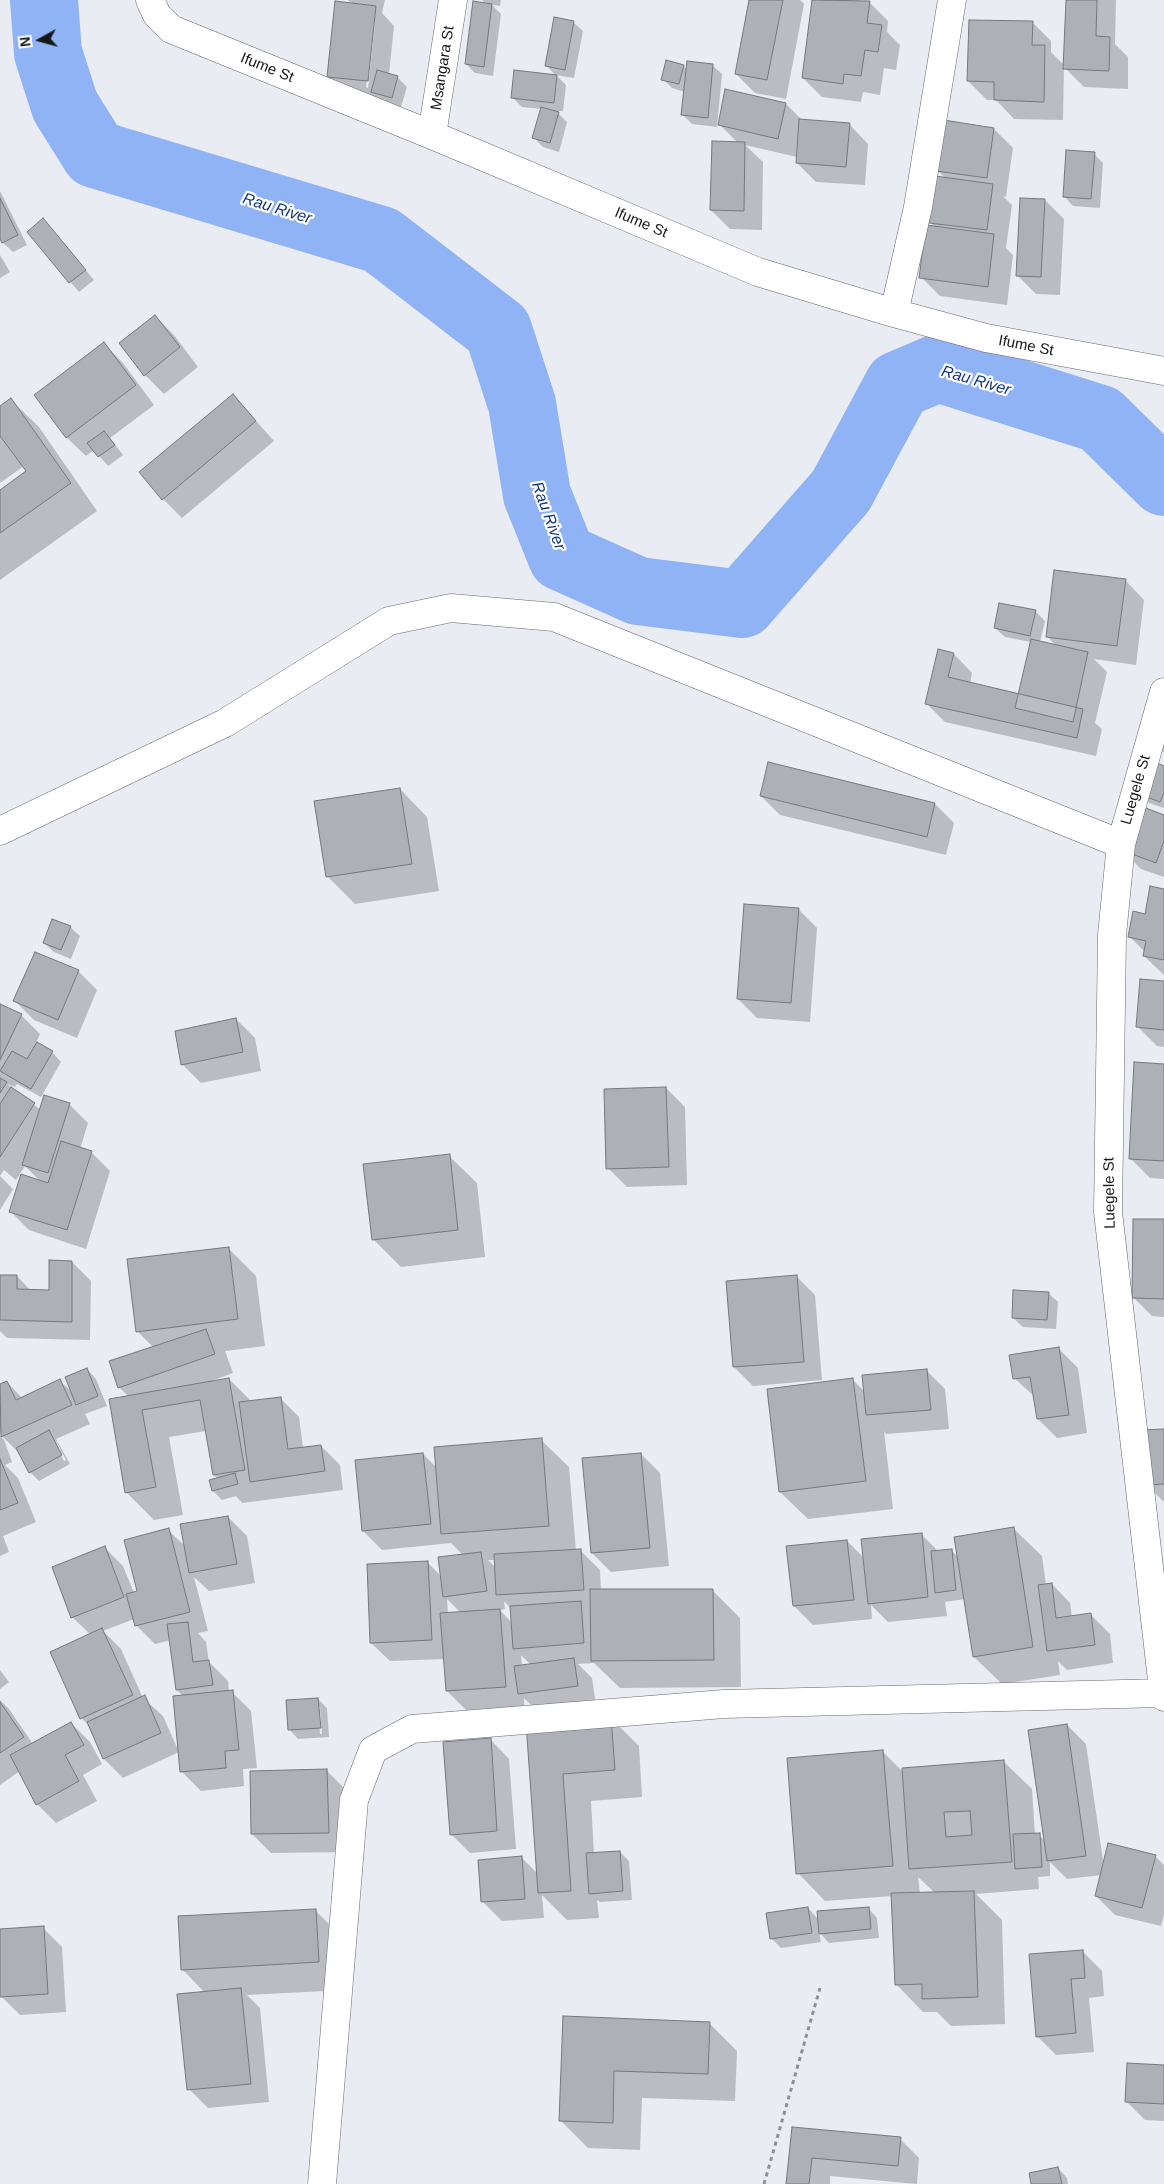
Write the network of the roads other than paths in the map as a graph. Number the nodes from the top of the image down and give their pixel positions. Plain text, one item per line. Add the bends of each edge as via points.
1 (150, 0) edge
2 (453, 0) edge
3 (952, 0) edge
4 (432, 136) junction
5 (894, 313) junction
6 (1164, 371) edge
7 (1164, 692) edge
8 (0, 831) edge
9 (1121, 844) junction
10 (1164, 1695) edge
11 (322, 2184) edge

1 - 4 street, Ifume St via 157,15 171,29
2 - 4 street, Msangara St
3 - 5 street via 918,207
4 - 5 street, Ifume St via 758,272
5 - 6 street, Ifume St via 986,338
7 - 9 street, Luegele St
8 - 9 street via 225,723 389,620 450,608 554,617
9 - 10 street, Luegele St via 1112,935 1108,1212
10 - 11 street via 724,1704 412,1729 373,1750 354,1800

